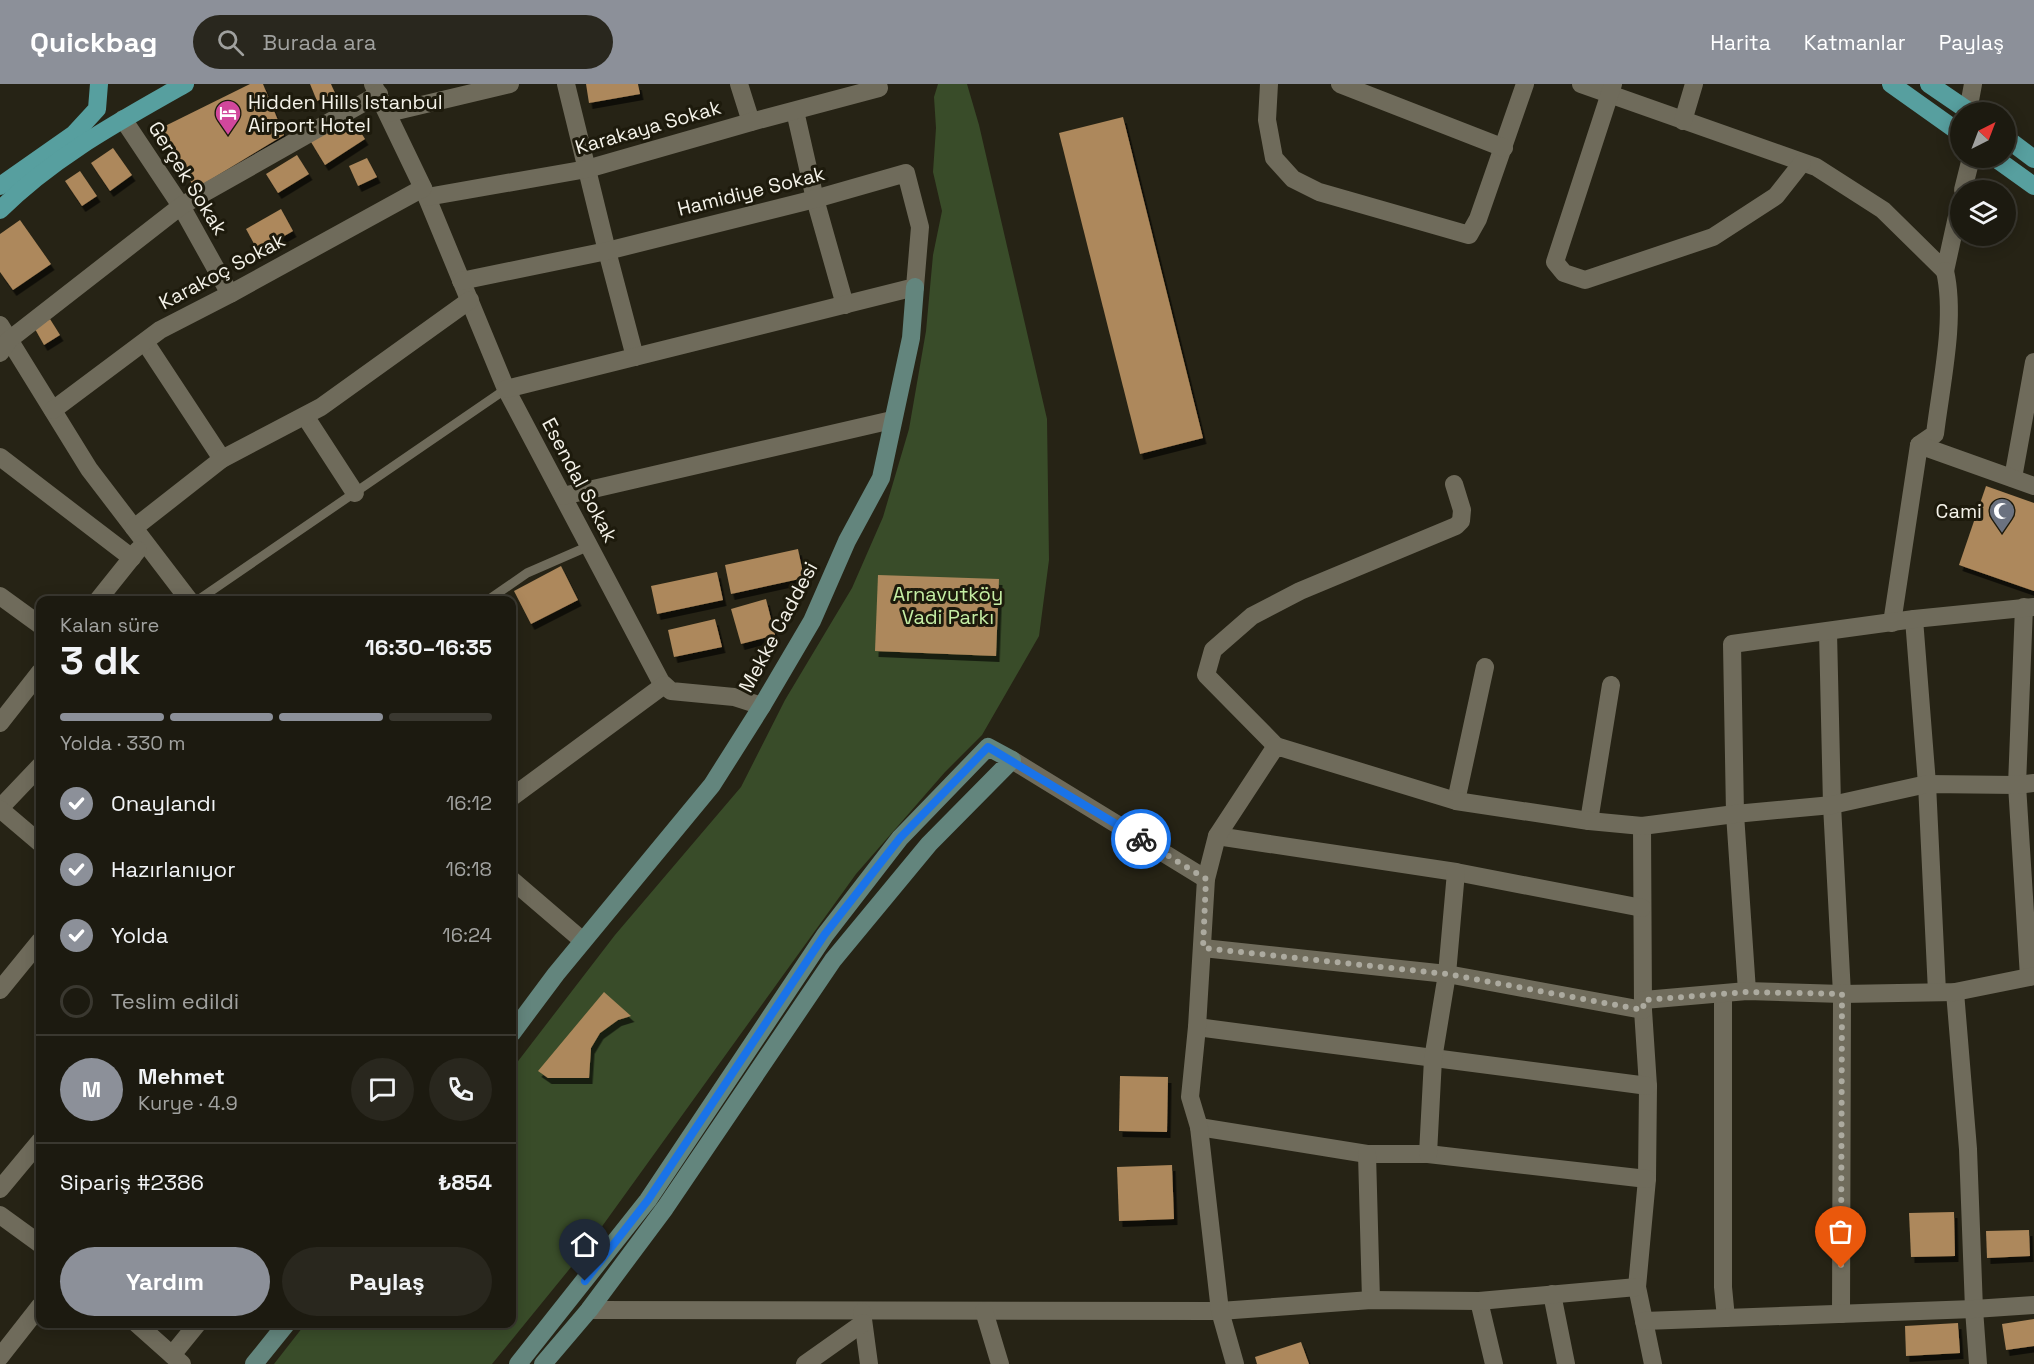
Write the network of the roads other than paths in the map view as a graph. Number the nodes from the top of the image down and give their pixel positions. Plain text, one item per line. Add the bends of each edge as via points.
1 (99, 84) edge
2 (185, 84) edge
3 (510, 84) edge
4 (566, 84) edge
5 (739, 84) edge
6 (1269, 84) edge
7 (1340, 84) edge
8 (1525, 84) edge
9 (1581, 84) edge
10 (1694, 84) edge
11 (1891, 84) edge
12 (1929, 84) edge
13 (1973, 84) edge
14 (879, 88) dead end
15 (376, 89) edge
16 (1612, 89) edge
17 (1955, 102) edge
18 (1970, 102) edge
19 (795, 111) junction
20 (388, 113) junction
21 (123, 119) junction
22 (1683, 121) junction
23 (751, 122) junction
24 (1950, 126) edge
25 (2016, 146) edge
26 (1504, 147) junction
27 (2034, 159) edge
28 (1802, 163) junction
29 (2009, 168) edge
30 (587, 169) junction
31 (906, 173) joint
32 (0, 186) edge
33 (2034, 186) edge
34 (425, 192) junction
35 (815, 199) junction
36 (181, 206) junction
37 (0, 210) edge
38 (1951, 246) edge
39 (607, 251) junction
40 (1945, 271) junction
41 (462, 281) junction
42 (915, 287) junction
43 (230, 294) junction
44 (470, 300) junction
45 (845, 305) junction
46 (3, 340) edge
47 (145, 342) junction
48 (635, 357) junction
49 (2034, 362) edge
50 (506, 389) junction
51 (53, 410) junction
52 (305, 416) junction
53 (892, 420) junction
54 (1919, 445) junction
55 (0, 457) edge
56 (222, 459) junction
57 (2013, 478) junction
58 (1454, 484) dead end
59 (2034, 486) edge
60 (355, 493) junction
61 (563, 496) junction
62 (140, 535) junction
63 (589, 546) junction
64 (132, 558) junction
65 (0, 596) edge
66 (101, 596) edge
67 (186, 596) edge
68 (204, 596) edge
69 (494, 596) edge
70 (2029, 607) edge
71 (1914, 619) junction
72 (36, 622) edge
73 (1892, 623) junction
74 (1828, 632) junction
75 (1485, 667) dead end
76 (36, 677) edge
77 (663, 685) junction
78 (1611, 685) dead end
79 (762, 706) junction
80 (0, 723) edge
81 (1276, 746) junction
82 (1012, 760) junction
83 (36, 770) edge
84 (1927, 784) junction
85 (2025, 784) edge
86 (516, 794) edge
87 (1456, 801) junction
88 (1832, 805) junction
89 (0, 808) edge
90 (1735, 814) junction
91 (1589, 820) junction
92 (1642, 826) junction
93 (1218, 836) junction
94 (36, 840) edge
95 (1456, 872) junction
96 (1206, 879) junction
97 (516, 883) edge
98 (1642, 908) junction
99 (583, 941) junction
100 (36, 946) edge
101 (1203, 948) junction
102 (1447, 974) junction
103 (2032, 976) edge
104 (0, 990) edge
105 (1747, 992) junction
106 (1946, 992) junction
107 (1723, 994) junction
108 (1842, 994) junction
109 (1643, 1005) junction
110 (1197, 1027) junction
111 (516, 1029) edge
112 (1432, 1059) junction
113 (1648, 1086) junction
114 (1199, 1127) junction
115 (36, 1146) edge
116 (1367, 1154) junction
117 (1428, 1154) junction
118 (1647, 1179) junction
119 (0, 1189) edge
120 (0, 1215) edge
121 (36, 1241) edge
122 (1637, 1287) junction
123 (1552, 1294) junction
124 (573, 1297) junction
125 (1371, 1300) junction
126 (1479, 1301) junction
127 (2034, 1305) edge
128 (589, 1310) junction
129 (1974, 1310) junction
130 (36, 1311) edge
131 (984, 1311) junction
132 (1220, 1311) junction
133 (1840, 1314) junction
134 (862, 1317) junction
135 (1726, 1317) junction
136 (1644, 1321) junction
137 (142, 1328) edge
138 (195, 1328) edge
139 (283, 1328) edge
140 (0, 1357) edge
141 (177, 1359) edge
142 (254, 1364) edge
143 (518, 1364) edge
144 (543, 1364) edge
145 (805, 1364) edge
146 (869, 1364) edge
147 (1000, 1364) edge
148 (1234, 1364) edge
149 (1494, 1364) edge
150 (1566, 1364) edge
151 (1653, 1364) edge
152 (1978, 1364) edge

1 - 32 main road via 97,109 74,134
2 - 21 main road
3 - 20 street
4 - 30 street
5 - 23 street
6 - 26 street via 1267,120 1274,158 1293,179 1319,192 1444,229 1469,235
7 - 26 street
8 - 26 street
9 - 16 street
10 - 22 street
11 - 24 main road
12 - 17 main road
13 - 18 street
14 - 19 street, Karakaya Sokak
15 - 20 street, Esendal Sokak
15 - 36 street
16 - 22 street
16 - 28 street via 1555,262 1564,273 1586,280 1713,237 1776,195
19 - 23 street, Karakaya Sokak
19 - 35 street
20 - 34 street, Esendal Sokak
21 - 36 street, Gerçek Sokak
21 - 37 main road via 62,157
22 - 28 street
23 - 30 street, Karakaya Sokak
25 - 27 main road
28 - 40 street via 1816,167 1883,210
29 - 33 main road
30 - 34 street, Karakaya Sokak
30 - 39 street
31 - 35 street, Hamidiye Sokak
31 - 42 street, Mekke Caddesi via 920,227
34 - 41 street, Esendal Sokak
34 - 43 street, Karakoç Sokak
35 - 39 street, Hamidiye Sokak
35 - 45 street
36 - 43 street, Gerçek Sokak
36 - 46 street
38 - 40 street
39 - 41 street, Hamidiye Sokak
39 - 48 street
40 - 54 street via 1949,288 1948,329 1935,434
41 - 44 street, Esendal Sokak
42 - 45 street
42 - 53 main road, Mekke Caddesi via 911,338
43 - 47 street, Karakoç Sokak via 160,330
44 - 50 street, Esendal Sokak
44 - 52 street
45 - 48 street
46 - 51 street
47 - 51 street, Karakoç Sokak
47 - 56 street
48 - 50 street
49 - 57 street
50 - 60 lane
50 - 61 street, Esendal Sokak
51 - 62 street via 89,469
52 - 56 street
52 - 60 street
53 - 61 street
53 - 79 main road, Mekke Caddesi via 880,478 812,621
54 - 57 street
54 - 73 street
55 - 64 street
56 - 62 street
57 - 59 street
58 - 81 street via 1462,510 1456,526 1300,591 1252,616 1213,650 1206,675
60 - 68 lane
61 - 63 street, Esendal Sokak
62 - 64 street
62 - 67 street
63 - 69 lane via 527,573
63 - 77 street, Esendal Sokak
64 - 66 street
65 - 72 street
70 - 71 street
70 - 85 street
71 - 73 street
71 - 84 street
73 - 74 street
74 - 88 street
74 - 90 street via 1732,644
75 - 87 street
76 - 80 street
77 - 79 street via 671,692 734,696
77 - 86 street
78 - 91 street
79 - 99 main road, Mekke Caddesi via 712,785
81 - 87 street
81 - 93 street
82 - 96 street
82 - 124 main road via 988,747 900,838 825,934 648,1200
82 - 128 main road via 929,844 833,960 665,1208
83 - 89 street
84 - 85 street
84 - 88 street
84 - 106 street
85 - 103 street
87 - 91 street
88 - 90 street
88 - 108 street
89 - 94 street
90 - 92 street
90 - 105 street
91 - 92 street
92 - 98 street
93 - 95 street
93 - 96 street
95 - 98 street
95 - 102 street
96 - 101 street
97 - 99 street
98 - 109 street
99 - 111 main road, Mekke Caddesi
100 - 104 street
101 - 102 street
101 - 110 street
102 - 109 street
102 - 112 street
103 - 106 street
105 - 107 street
105 - 108 street
106 - 108 street
106 - 129 street via 1968,1149
107 - 109 street
107 - 135 street
108 - 133 street
109 - 113 street
110 - 112 street
110 - 114 street via 1190,1097
112 - 113 street
112 - 117 street
113 - 118 street
114 - 116 street
114 - 132 street
115 - 119 street
116 - 117 street
116 - 125 street
117 - 118 street
118 - 122 street
120 - 121 street
122 - 123 street
122 - 136 street
123 - 126 street
123 - 150 street
124 - 128 main road
124 - 143 main road
125 - 126 street
125 - 132 street
126 - 149 street
127 - 129 street
128 - 134 street
128 - 144 main road
129 - 133 street
129 - 152 street
130 - 140 street
131 - 132 street
131 - 134 street
131 - 147 street
132 - 148 street
133 - 135 street
134 - 145 street
134 - 146 street
135 - 136 street
136 - 151 street
137 - 141 street
138 - 141 street
139 - 142 main road

